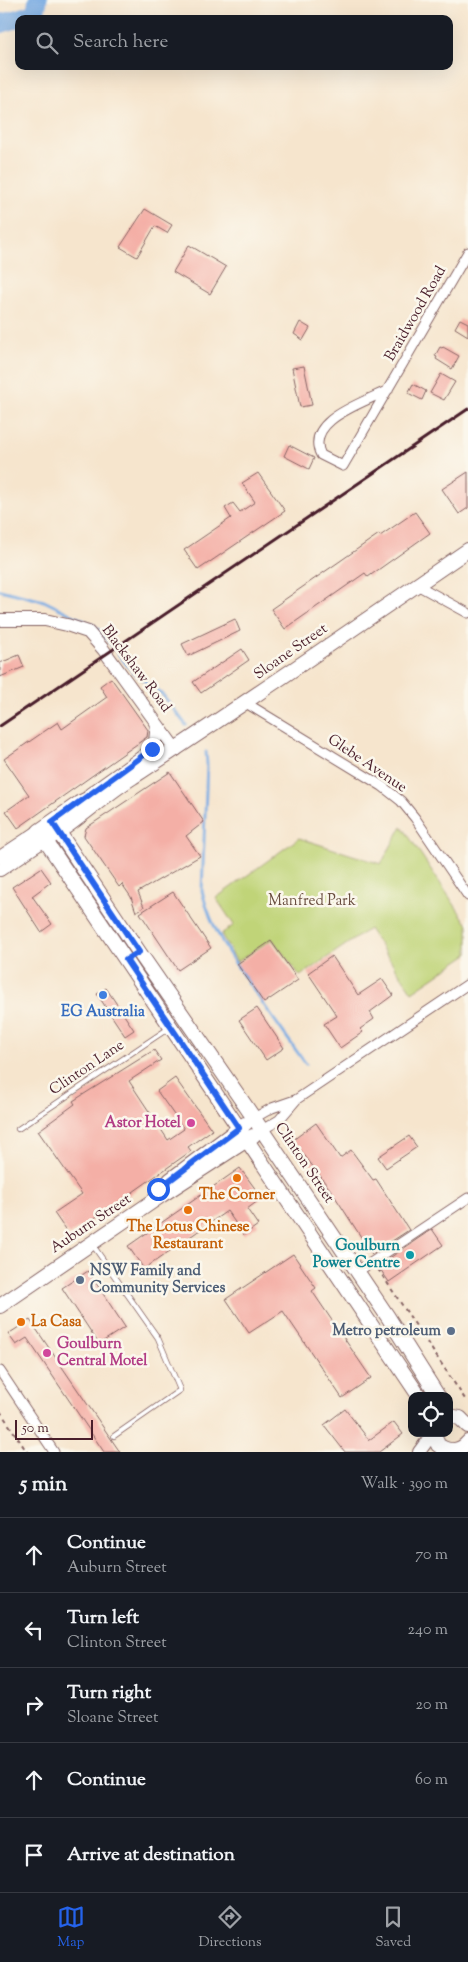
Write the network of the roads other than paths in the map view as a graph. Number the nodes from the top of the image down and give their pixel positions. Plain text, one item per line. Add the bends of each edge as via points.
1 (468, 252) edge
2 (388, 390) junction
3 (468, 550) edge
4 (417, 585) junction
5 (468, 613) edge
6 (0, 620) edge
7 (246, 703) junction
8 (157, 724) junction
9 (176, 750) junction
10 (131, 778) junction
11 (79, 803) junction
12 (55, 827) junction
13 (42, 836) junction
14 (0, 857) edge
15 (0, 870) edge
16 (468, 896) edge
17 (139, 952) junction
18 (126, 960) junction
19 (468, 984) edge
20 (170, 1027) junction
21 (297, 1099) junction
22 (254, 1118) junction
23 (18, 1129) dead end
24 (262, 1130) junction
25 (243, 1134) junction
26 (468, 1198) edge
27 (91, 1243) junction
28 (357, 1272) junction
29 (0, 1298) edge
30 (0, 1306) edge
31 (0, 1371) edge
32 (416, 1392) edge
33 (435, 1392) edge
34 (114, 1436) dead end
35 (430, 1437) edge
36 (434, 1437) edge
37 (468, 1442) edge
38 (443, 1451) edge
39 (54, 1452) edge
40 (419, 1452) edge

1 - 2 street, Braidwood Road
2 - 2 street, Braidwood Road via 343,466 322,455 318,443 326,423 340,412
3 - 4 main road, Sloane Street
4 - 5 street
4 - 7 main road, Sloane Street
6 - 8 street, Blackshaw Road via 45,620 88,632
7 - 9 main road, Sloane Street
7 - 16 street, Glebe Avenue via 382,786 401,801
8 - 9 street, Blackshaw Road
8 - 11 street via 155,742 150,751
9 - 10 main road, Sloane Street
10 - 11 main road, Sloane Street
10 - 12 main road, Sloane Street
11 - 12 main road, Sloane Street
12 - 13 main road, Sloane Street
12 - 17 main road, Clinton Street
13 - 14 street, Sloane Street
13 - 15 street, Sloane Street
13 - 18 main road
17 - 18 main road
17 - 22 main road, Clinton Street
18 - 20 main road
19 - 21 street, Auburn Street
20 - 23 lane, Clinton Lane
20 - 25 main road
21 - 22 street, Auburn Street
21 - 24 street, Auburn Street via 279,1120
22 - 24 main road, Clinton Street
22 - 25 main road, Auburn Street
24 - 25 main road, Auburn Street
24 - 28 main road, Clinton Street
25 - 27 main road, Auburn Street
25 - 29 main road, Auburn Street
25 - 32 main road
26 - 28 street
27 - 30 main road, Auburn Street
27 - 34 lane via 158,1338 180,1390
28 - 33 main road, Clinton Street
31 - 39 street
35 - 40 street
36 - 38 main road
37 - 38 main road via 458,1451

